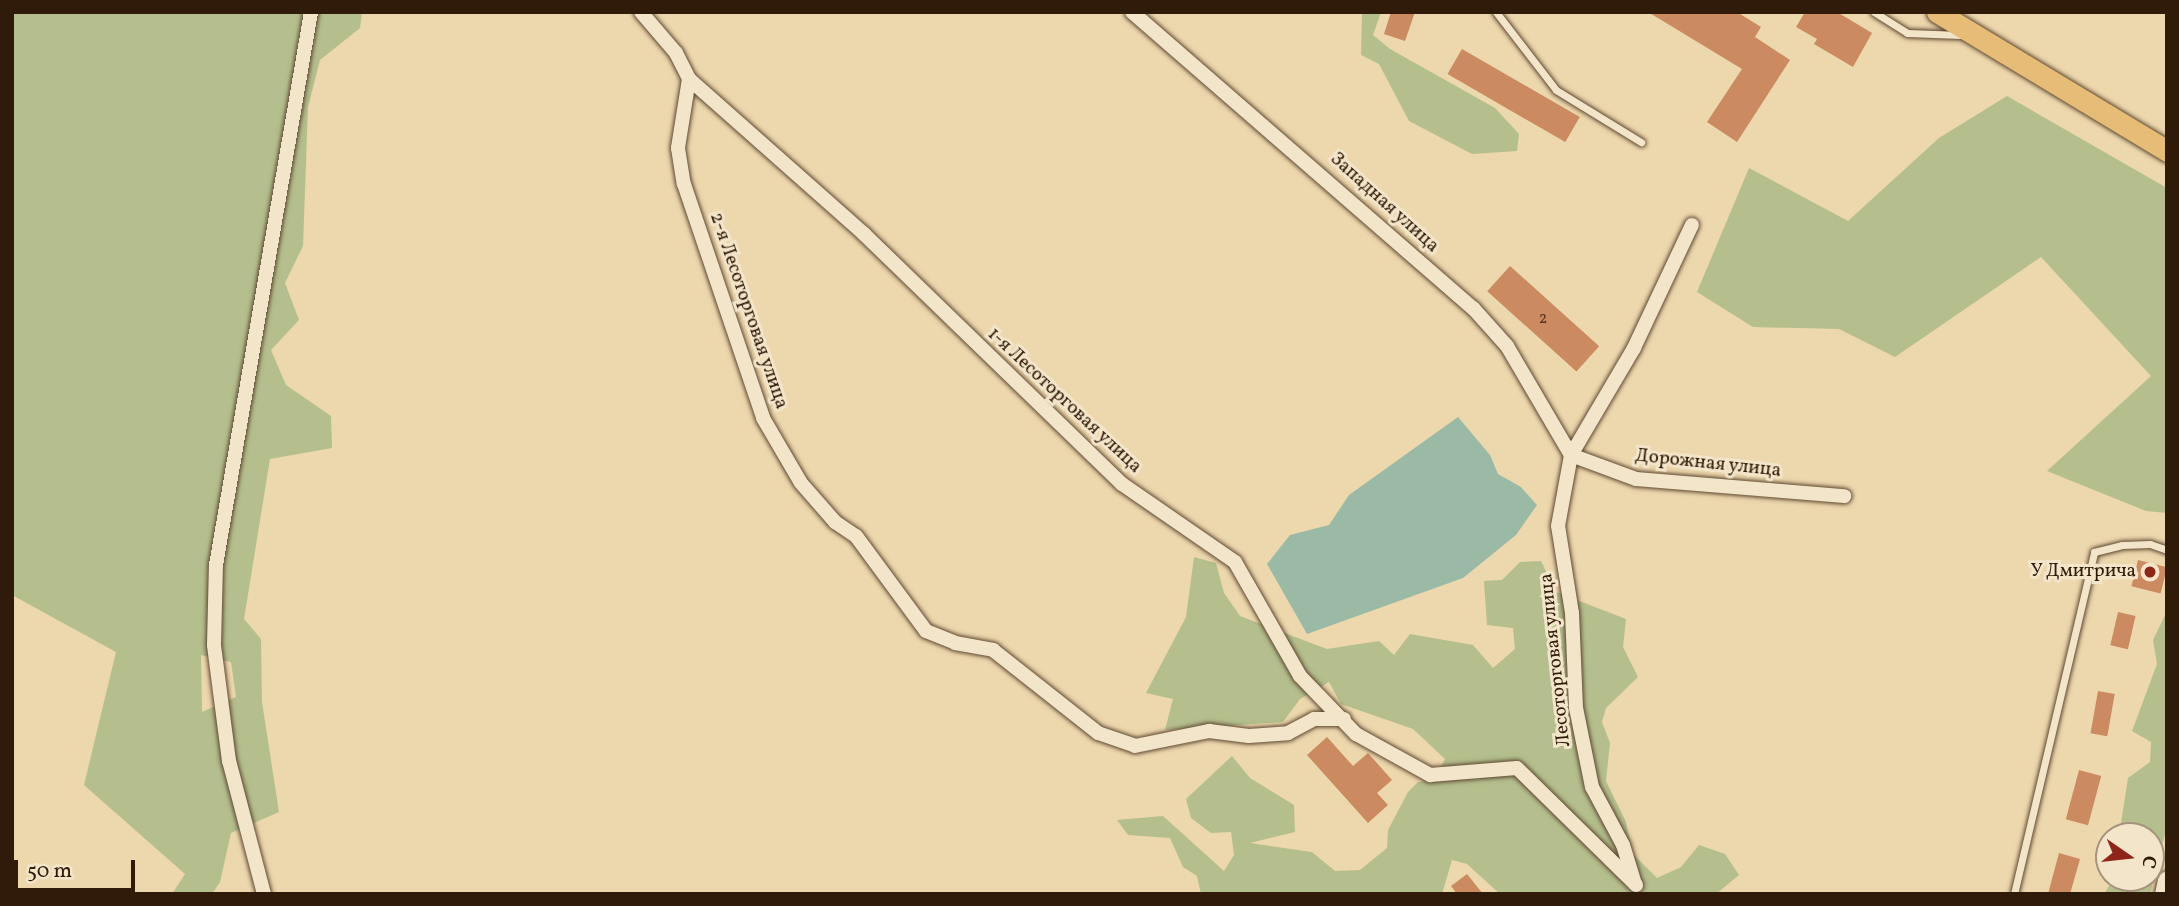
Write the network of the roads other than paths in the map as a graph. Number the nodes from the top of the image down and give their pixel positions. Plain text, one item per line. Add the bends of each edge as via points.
1 (311, 12) edge
2 (640, 12) edge
3 (1132, 12) edge
4 (1496, 12) edge
5 (1874, 12) edge
6 (1937, 12) edge
7 (1973, 35) junction
8 (689, 79) junction
9 (1641, 142) dead end
10 (2167, 151) edge
11 (1692, 225) dead end
12 (1571, 455) junction
13 (1844, 496) dead end
14 (2167, 550) edge
15 (1344, 719) junction
16 (2167, 880) edge
17 (1637, 889) edge
18 (264, 894) edge
19 (2014, 894) edge
20 (2164, 894) edge

1 - 18 street via 216,565 214,645 229,761
2 - 8 street via 676,53
3 - 12 street, Западная улица via 1474,308 1507,346 1550,411
4 - 9 lane via 1556,90
5 - 7 lane via 1907,33
6 - 7 main road
7 - 10 main road
8 - 15 street, 1-я Лесоторговая улица via 864,234 1122,484 1235,562 1300,676
8 - 15 street, 2-я Лесоторговая улица via 678,148 684,184 763,418 801,483 835,522 856,536 926,631 955,643 993,650 1098,733 1135,746 1209,731 1249,736 1288,733 1314,719
11 - 12 street via 1634,348
12 - 13 street, Дорожная улица via 1636,479
12 - 17 street, Лесоторговая улица via 1558,526 1572,613 1576,708 1592,787 1623,845
14 - 19 lane via 2150,544 2094,552
15 - 17 street, 1-я Лесоторговая улица via 1356,734 1430,775 1517,768
16 - 20 main road

